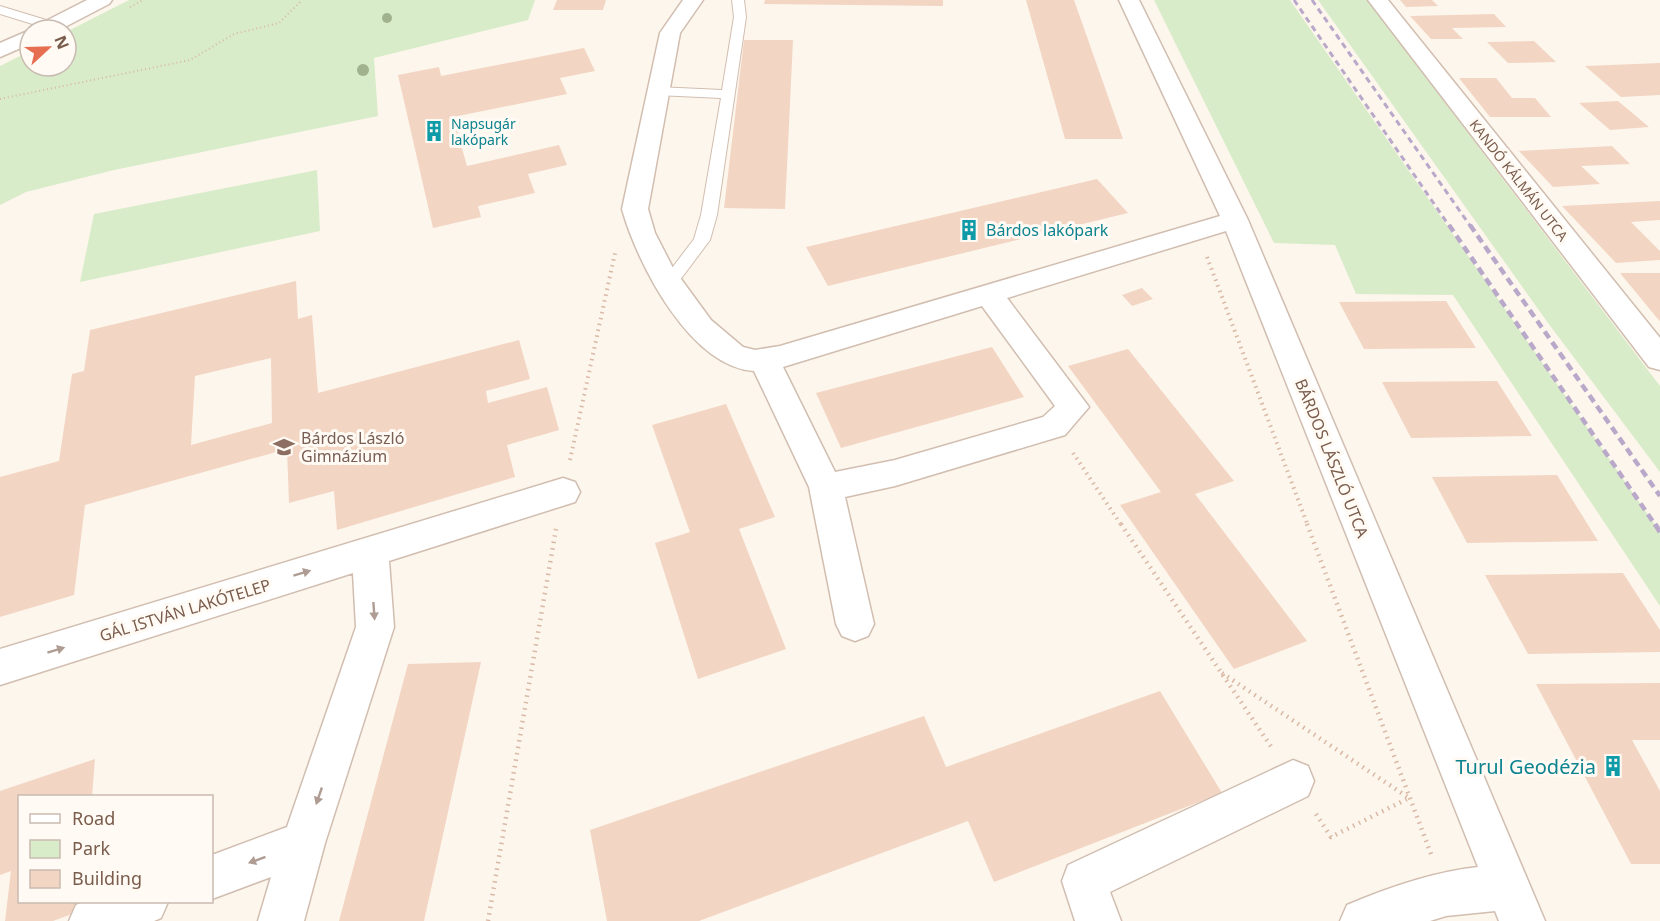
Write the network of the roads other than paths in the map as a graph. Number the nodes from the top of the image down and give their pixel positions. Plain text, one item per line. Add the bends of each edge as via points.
1 (102, 0) edge
2 (693, 0) edge
3 (738, 0) edge
4 (1129, 0) edge
5 (1378, 0) edge
6 (0, 10) edge
7 (21, 18) edge
8 (67, 18) edge
9 (18, 42) edge
10 (0, 51) edge
11 (657, 91) junction
12 (728, 94) junction
13 (1235, 220) junction
14 (668, 284) junction
15 (988, 294) junction
16 (763, 358) junction
17 (1660, 359) edge
18 (826, 487) junction
19 (563, 492) road end
20 (370, 552) junction
21 (855, 624) dead end
22 (0, 667) edge
23 (1293, 781) road end
24 (303, 843) junction
25 (213, 877) edge
26 (142, 903) edge
27 (1514, 904) edge
28 (92, 921) edge
29 (281, 921) edge
30 (1098, 921) edge
31 (1363, 921) edge

1 - 8 street
2 - 11 street via 670,33
3 - 12 lane via 740,17
4 - 13 street, BÁRDOS LÁSZLÓ UTCA
5 - 17 street, KANDÓ KÁLMÁN UTCA
6 - 7 lane
9 - 10 street
11 - 12 lane
11 - 14 street via 635,209 643,237
12 - 14 lane via 702,240
13 - 15 street
13 - 27 street, BÁRDOS LÁSZLÓ UTCA
14 - 16 street via 702,330 724,348 747,360
15 - 16 street via 780,357
15 - 18 street via 1073,406 1054,426 895,472
16 - 18 street
18 - 21 street
19 - 20 street, GÁL ISTVÁN LAKÓTELEP
22 -> 20 street, GÁL ISTVÁN LAKÓTELEP
20 -> 24 street via 375,627
23 - 30 street via 1084,881
24 -> 25 street
24 - 29 street
26 - 28 street
27 - 31 street via 1446,893

